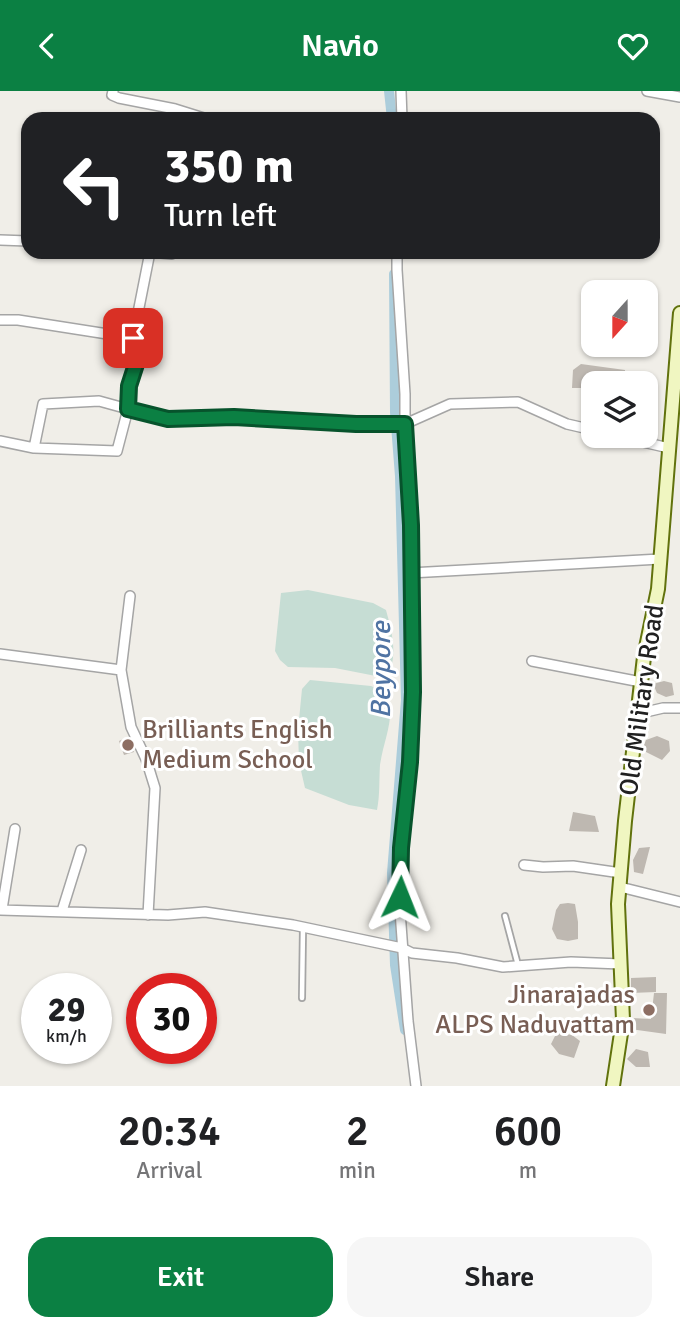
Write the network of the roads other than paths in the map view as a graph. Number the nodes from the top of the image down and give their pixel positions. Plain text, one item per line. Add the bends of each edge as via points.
1 (113, 91) edge
2 (401, 91) edge
3 (647, 91) edge
4 (680, 97) edge
5 (185, 112) edge
6 (402, 112) edge
7 (0, 240) edge
8 (21, 241) edge
9 (149, 259) edge
10 (397, 259) edge
11 (680, 313) edge
12 (0, 320) edge
13 (133, 338) junction
14 (678, 371) edge
15 (128, 409) junction
16 (405, 424) junction
17 (581, 427) edge
18 (0, 441) edge
19 (658, 445) edge
20 (34, 448) junction
21 (669, 448) junction
22 (660, 559) junction
23 (410, 573) junction
24 (130, 596) dead end
25 (0, 655) edge
26 (532, 661) dead end
27 (121, 670) junction
28 (641, 682) junction
29 (680, 708) edge
30 (638, 714) junction
31 (15, 829) dead end
32 (81, 850) dead end
33 (524, 865) dead end
34 (620, 880) junction
35 (680, 902) edge
36 (1, 909) edge
37 (62, 911) junction
38 (148, 915) junction
39 (505, 916) dead end
40 (303, 927) junction
41 (402, 948) junction
42 (621, 964) junction
43 (519, 966) junction
44 (302, 998) dead end
45 (416, 1086) edge
46 (613, 1086) edge

1 - 5 street via 119,98
2 - 6 street
3 - 4 street
7 - 8 street
9 - 13 street
10 - 16 street
11 - 14 main road, Old Military Road
12 - 13 street
13 - 15 street via 138,358
14 - 21 main road, Old Military Road
15 - 16 street via 168,419
15 - 20 street via 117,451
15 - 20 street via 99,401 43,404
16 - 17 street via 450,404 518,402
16 - 23 street
18 - 20 street
19 - 21 street
21 - 22 main road, Old Military Road
22 - 23 street
22 - 28 main road, Old Military Road
23 - 41 street via 413,692 401,860
24 - 27 street
25 - 27 street
26 - 28 street
27 - 38 street via 131,727 155,788
28 - 30 main road, Old Military Road
29 - 30 street
30 - 34 main road, Old Military Road
31 - 36 street
32 - 37 street
33 - 34 street via 573,866
34 - 35 street
34 - 42 main road, Old Military Road
36 - 37 street
37 - 38 street
38 - 40 street via 205,912
39 - 43 lane
40 - 41 street
40 - 44 lane
41 - 43 street
41 - 45 street
42 - 43 street
42 - 46 main road, Old Military Road via 623,1020

